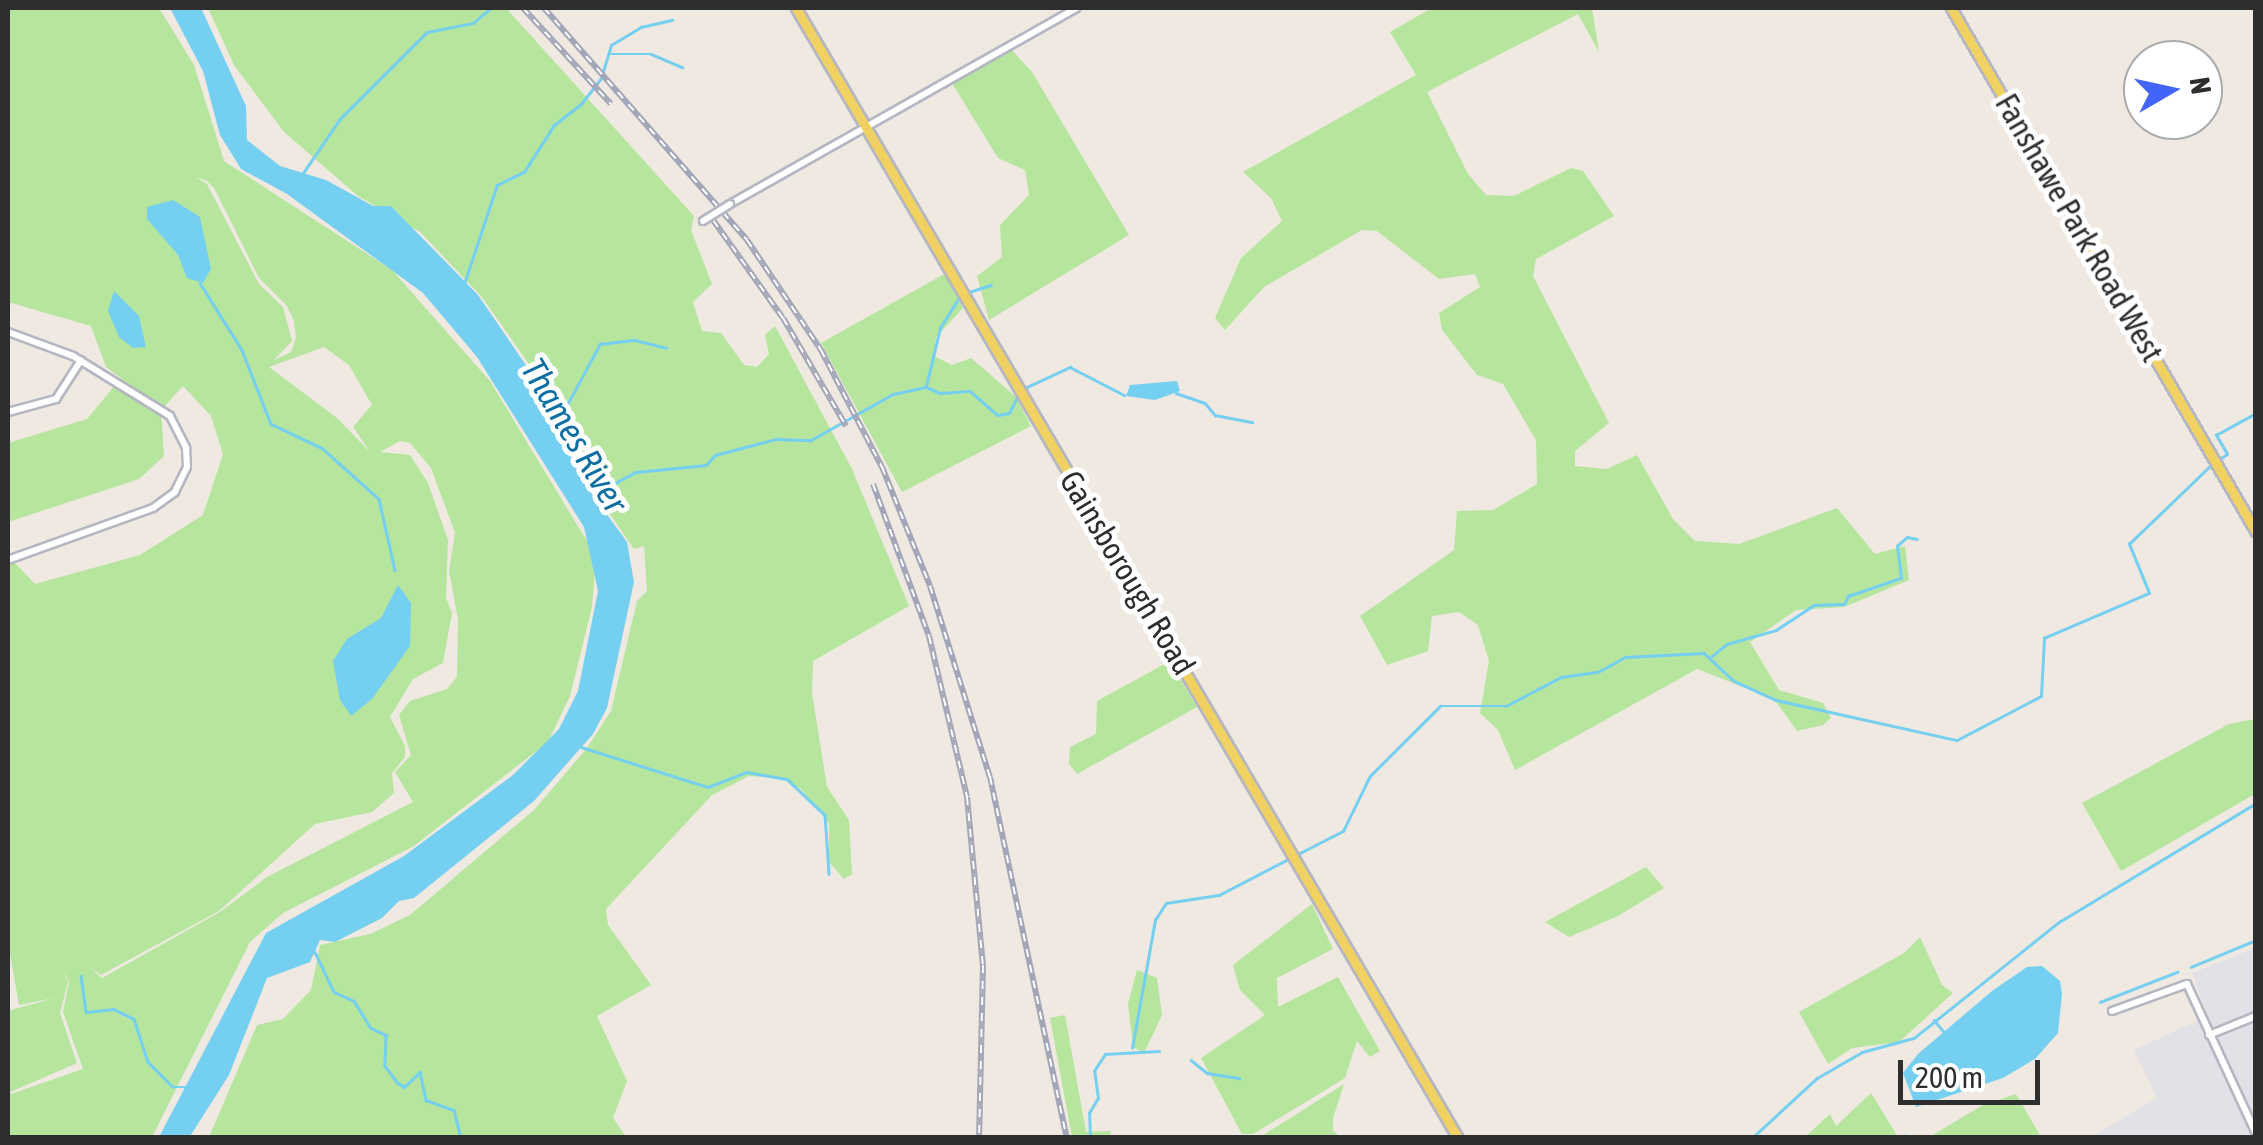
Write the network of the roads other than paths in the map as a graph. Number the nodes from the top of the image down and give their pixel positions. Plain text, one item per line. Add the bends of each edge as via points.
1 (796, 8) edge
2 (1076, 8) edge
3 (1951, 8) edge
4 (868, 128) junction
5 (700, 223) dead end
6 (8, 332) edge
7 (81, 360) junction
8 (8, 403) edge
9 (8, 412) edge
10 (2256, 532) edge
11 (8, 560) edge
12 (2112, 1010) dead end
13 (2256, 1016) edge
14 (2209, 1035) junction
15 (2256, 1133) edge
16 (1458, 1138) edge

1 - 4 main road, Gainsborough Road
2 - 4 street
3 - 10 main road, Fanshawe Park Road West
4 - 5 street, bridge
4 - 16 main road, Gainsborough Road
6 - 7 street
7 - 9 street via 56,399
7 - 11 street via 170,416 186,448 182,480 153,508
8 - 9 street
12 - 14 street via 2187,984
13 - 14 street
14 - 15 street

